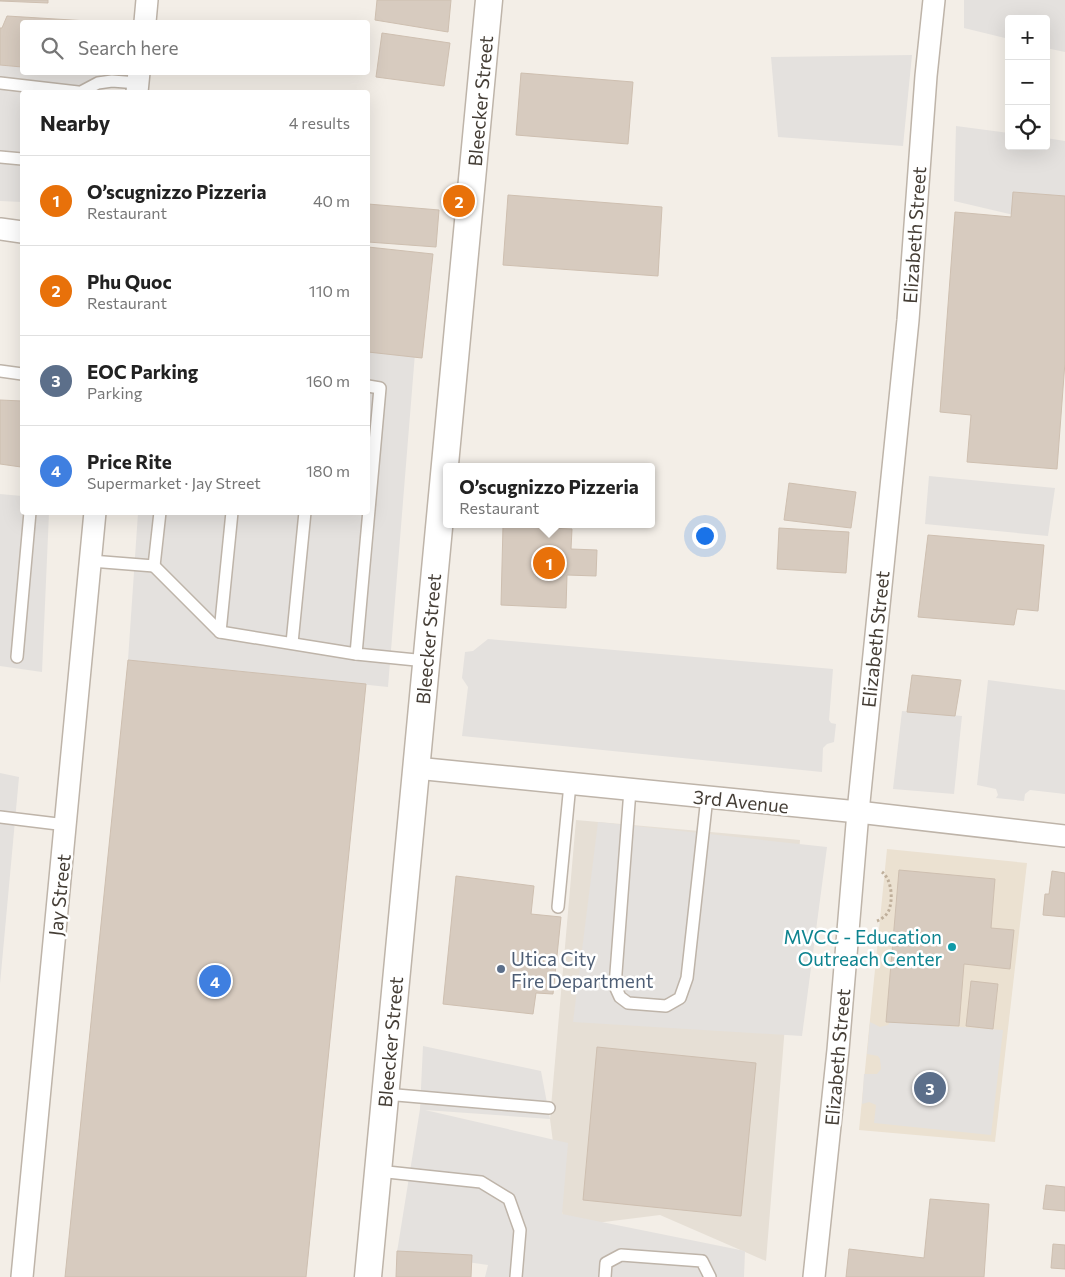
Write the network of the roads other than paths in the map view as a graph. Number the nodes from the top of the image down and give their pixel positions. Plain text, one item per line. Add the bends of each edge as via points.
1 (147, 0) edge
2 (489, 0) edge
3 (934, 0) edge
4 (145, 20) edge
5 (138, 82) edge
6 (0, 83) edge
7 (61, 90) edge
8 (83, 90) edge
9 (0, 157) edge
10 (20, 159) edge
11 (0, 230) edge
12 (20, 232) edge
13 (0, 371) edge
14 (20, 374) edge
15 (370, 386) edge
16 (445, 463) edge
17 (443, 483) edge
18 (370, 499) edge
19 (30, 515) edge
20 (95, 515) edge
21 (160, 515) edge
22 (232, 515) edge
23 (305, 515) edge
24 (369, 515) edge
25 (91, 561) junction
26 (154, 566) junction
27 (220, 632) junction
28 (292, 643) junction
29 (356, 654) junction
30 (17, 657) dead end
31 (426, 661) junction
32 (416, 768) junction
33 (570, 784) junction
34 (630, 790) junction
35 (707, 797) junction
36 (858, 812) junction
37 (0, 817) edge
38 (66, 824) junction
39 (1065, 836) edge
40 (558, 907) dead end
41 (385, 1094) junction
42 (549, 1108) dead end
43 (378, 1171) junction
44 (22, 1277) edge
45 (368, 1277) edge
46 (516, 1277) edge
47 (605, 1277) edge
48 (710, 1277) edge
49 (814, 1277) edge

1 - 4 street
2 - 16 street, Bleecker Street
3 - 36 street, Elizabeth Street via 908,320
5 - 8 lane via 98,83
6 - 7 lane
9 - 10 lane
11 - 12 street
13 - 14 lane
15 - 18 lane via 380,388
17 - 31 street, Bleecker Street
19 - 30 lane
20 - 25 street, Jay Street
21 - 26 lane
22 - 27 lane
23 - 28 lane
24 - 29 lane
25 - 26 lane
25 - 38 street, Jay Street
26 - 27 lane
27 - 28 lane
28 - 29 lane
29 - 31 lane
31 - 32 street, Bleecker Street
32 - 33 street, 3rd Avenue
32 - 41 street, Bleecker Street
33 - 34 street, 3rd Avenue
33 - 40 lane
34 - 35 street, 3rd Avenue
34 - 35 lane via 615,986 620,997 628,1003 666,1006 680,998 688,978
35 - 36 street, 3rd Avenue
36 - 39 street, 3rd Avenue
36 - 49 street, Elizabeth Street via 838,1050
37 - 38 lane
38 - 44 street, Jay Street
41 - 42 lane
41 - 43 street, Bleecker Street
43 - 45 street, Bleecker Street
43 - 46 lane via 481,1182 509,1199 520,1230
47 - 48 lane via 606,1263 621,1255 702,1260

